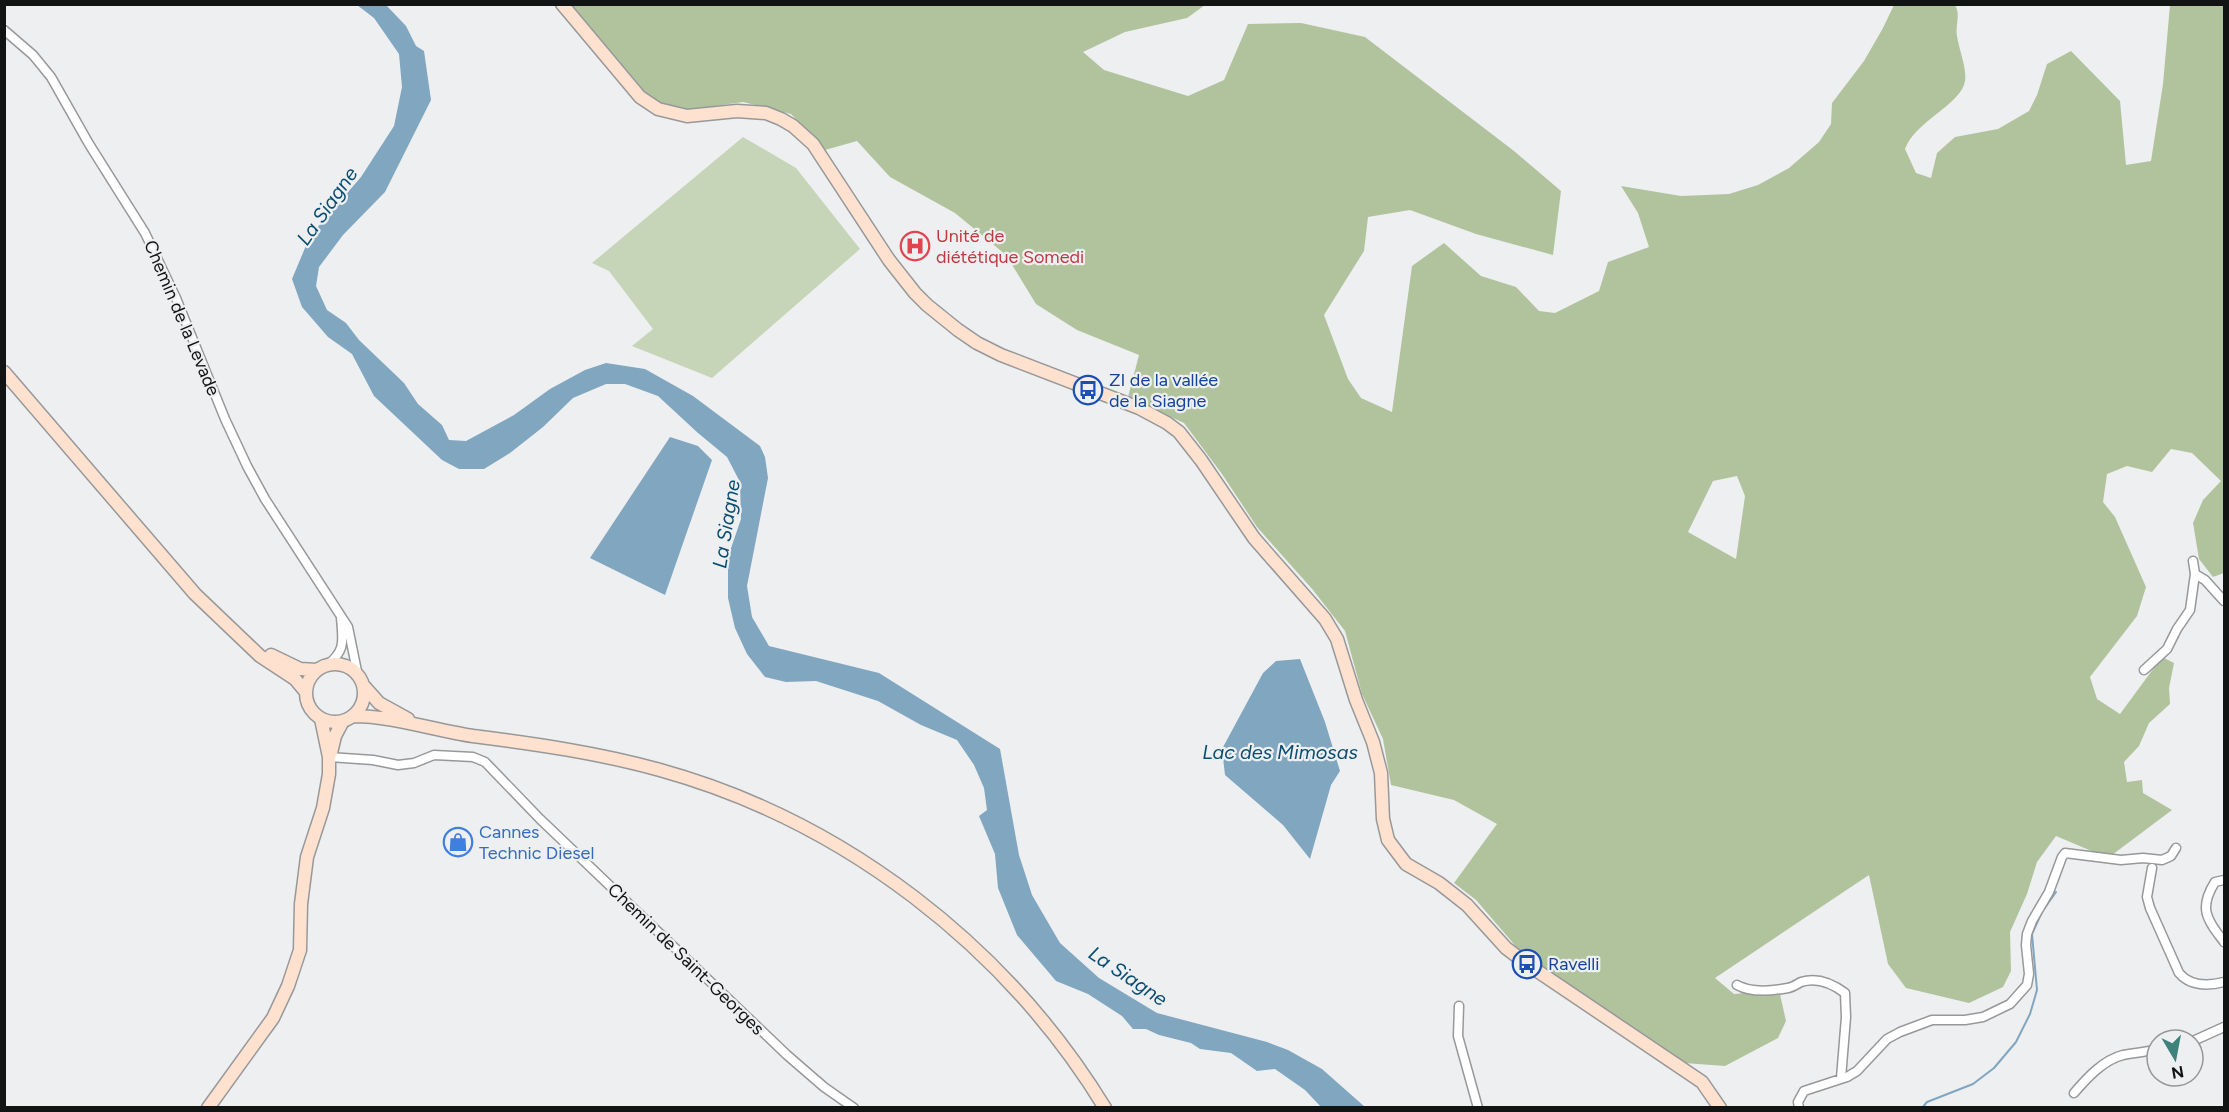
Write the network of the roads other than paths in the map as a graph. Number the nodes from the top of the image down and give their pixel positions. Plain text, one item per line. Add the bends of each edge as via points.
1 (562, 4) edge
2 (4, 30) edge
3 (4, 372) edge
4 (2193, 561) dead end
5 (2195, 574) junction
6 (2224, 602) edge
7 (341, 618) junction
8 (244, 641) junction
9 (321, 668) junction
10 (2144, 669) dead end
11 (360, 680) junction
12 (305, 691) junction
13 (321, 719) junction
14 (348, 719) junction
15 (428, 728) junction
16 (329, 757) junction
17 (2176, 848) dead end
18 (2152, 868) dead end
19 (2224, 880) edge
20 (2224, 942) edge
21 (2224, 982) edge
22 (1737, 985) dead end
23 (1459, 1006) dead end
24 (2224, 1027) edge
25 (2205, 1036) edge
26 (2145, 1051) edge
27 (1842, 1078) junction
28 (2074, 1093) dead end
29 (208, 1107) edge
30 (854, 1107) edge
31 (1106, 1107) edge
32 (1478, 1107) edge
33 (1719, 1107) edge
34 (1799, 1107) edge

1 - 33 street via 650,105 687,116 737,111 766,113 793,126 825,160 889,260 915,293 977,343 1138,408 1179,432 1254,538 1325,618 1337,639 1381,773 1388,840 1406,864 1467,904 1506,948 1527,964 1702,1082
2 - 7 street, Chemin de la Levade via 51,77 145,233 247,466
3 - 8 street via 195,594
4 - 5 street
5 - 6 street
5 - 10 street via 2190,610 2167,649
7 - 9 street via 341,651
7 - 11 street, Chemin de la Levade via 352,640
8 - 9 street via 300,669
8 - 12 street
9 - 11 street via 343,665
9 - 12 street
11 - 14 street via 362,703
11 - 15 street via 380,703
12 - 13 street via 309,708
13 - 14 street
13 - 16 street
14 - 15 street via 375,716
14 - 16 street via 335,736
15 - 31 street via 580,752 662,771 750,802 824,839 896,884 985,957 1053,1033
16 - 29 street via 325,800 307,857 300,950 288,986 273,1018
16 - 30 street, Chemin de Saint-Georges via 398,765 434,754 473,757 485,762 787,1055 824,1088
17 - 27 street via 2172,856 2162,860 2065,853 2032,921 2026,945 2027,985 2010,1004 1983,1017 1932,1020 1900,1032 1887,1039 1857,1071
18 - 21 street via 2150,908 2179,973 2194,984
19 - 20 street via 2215,882 2206,895 2205,907 2207,918
22 - 27 street via 1747,990 1763,990 1818,980 1845,993
23 - 32 street via 1458,1036
24 - 25 street
26 - 28 street via 2123,1055 2088,1076
27 - 34 street via 1804,1091

